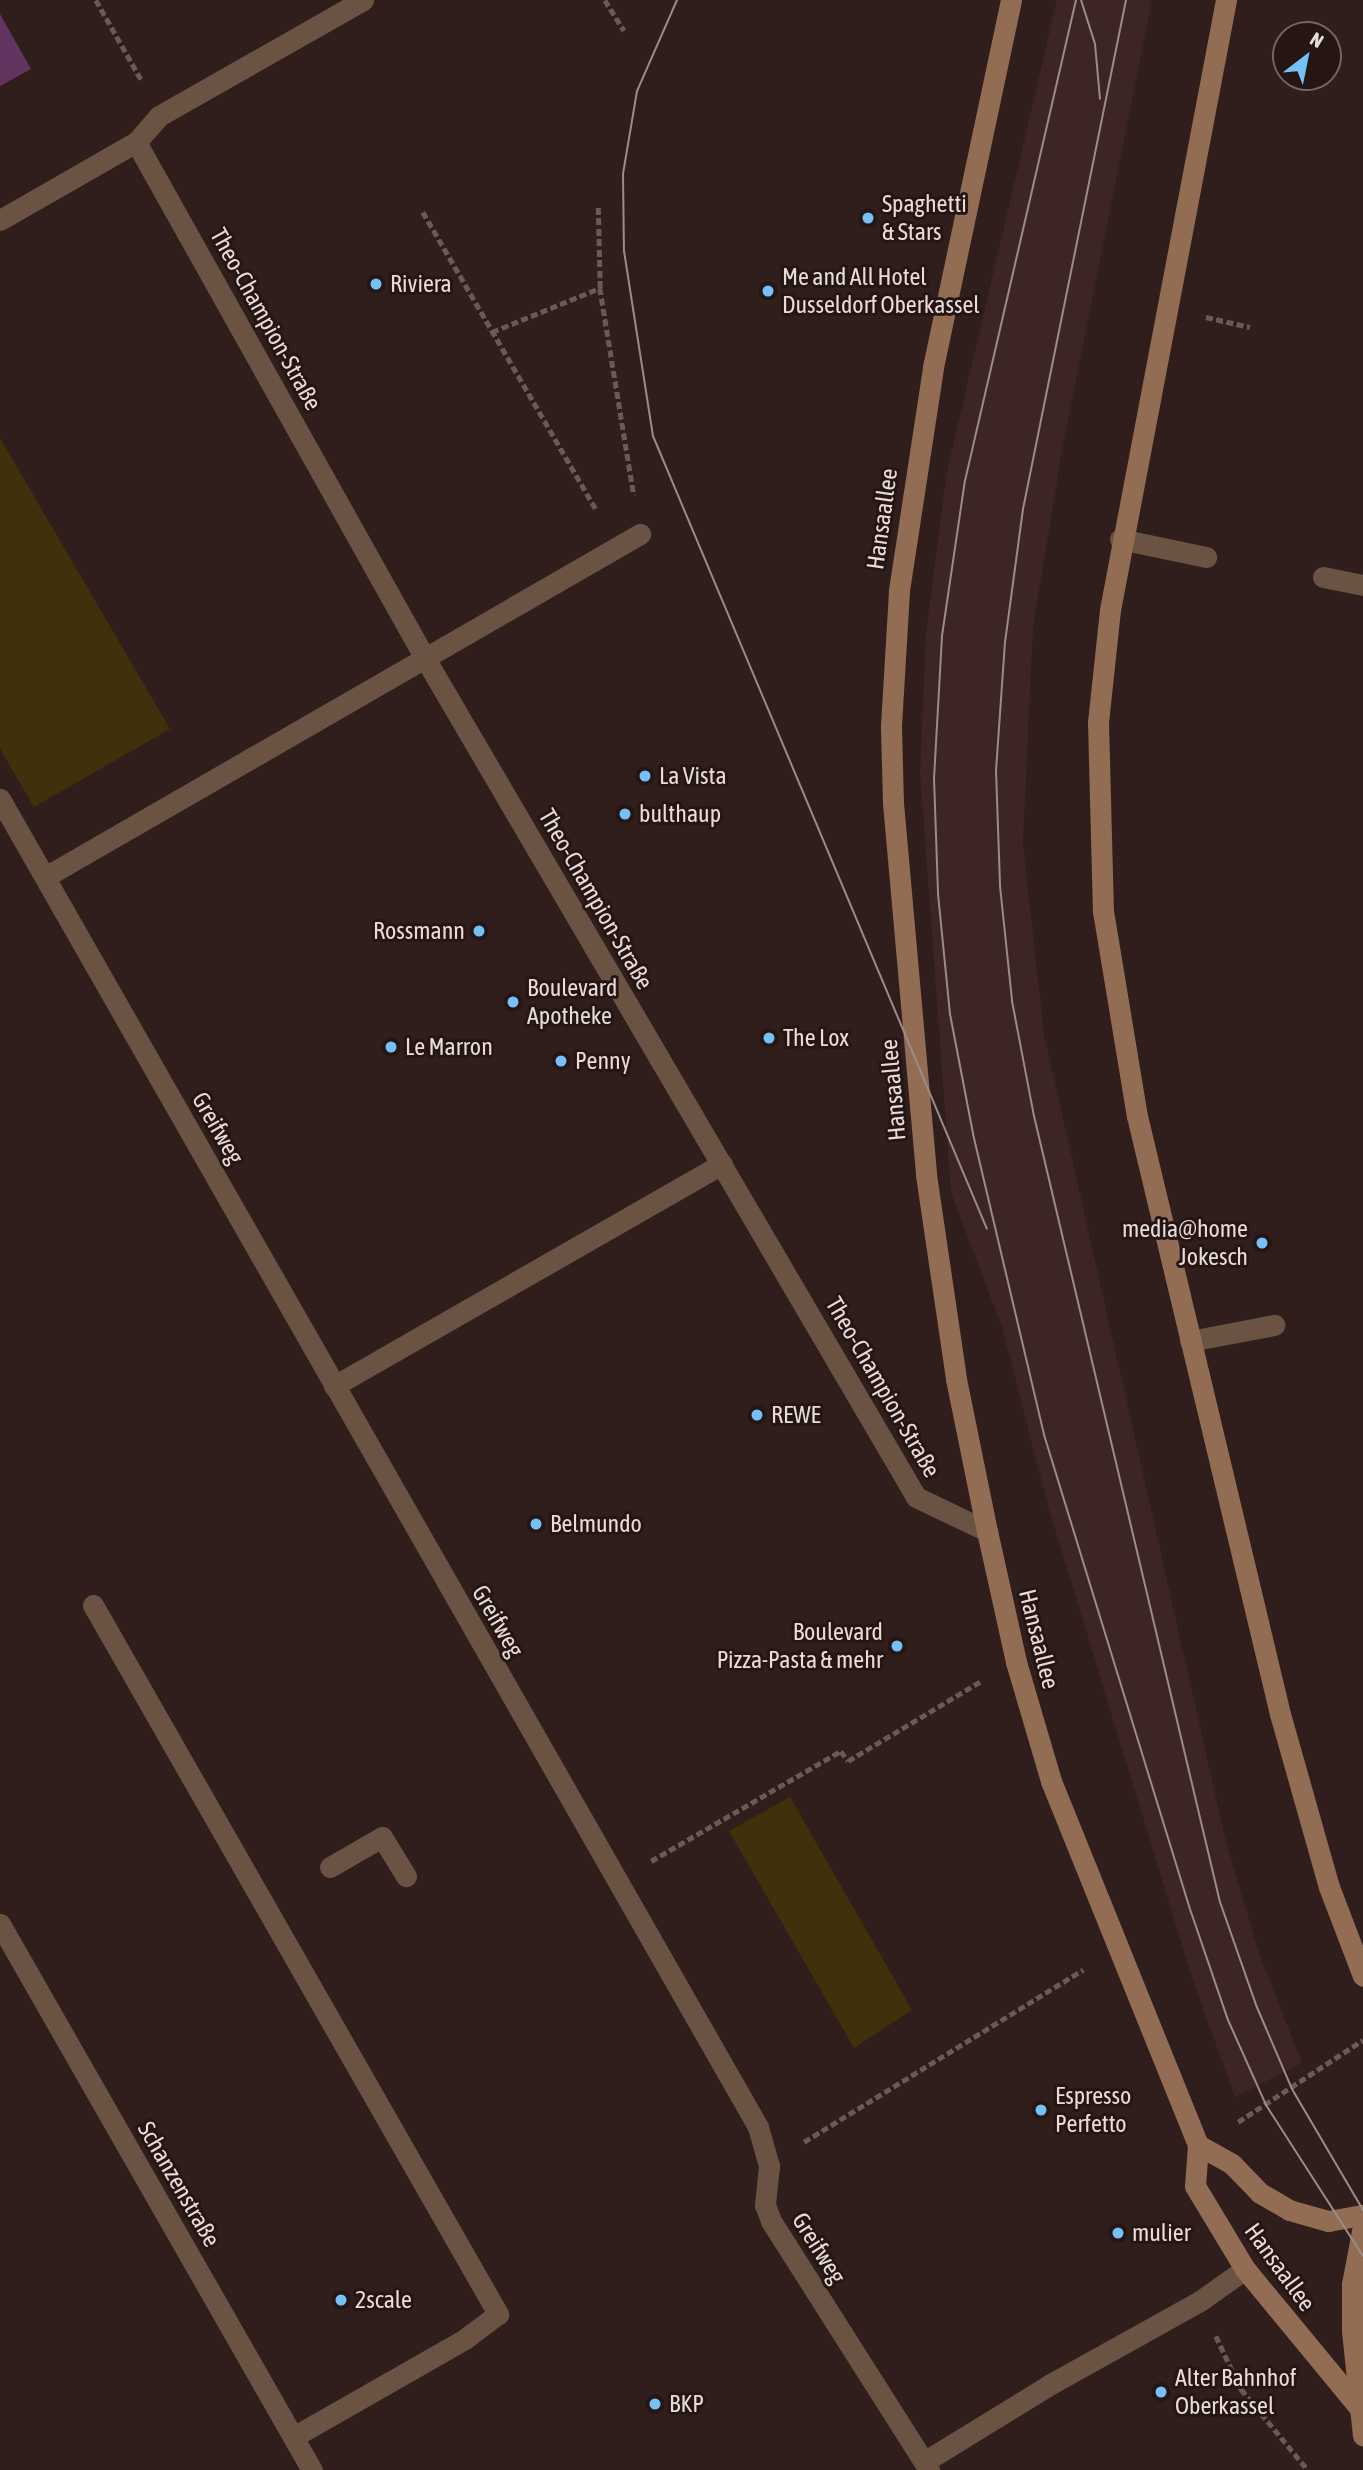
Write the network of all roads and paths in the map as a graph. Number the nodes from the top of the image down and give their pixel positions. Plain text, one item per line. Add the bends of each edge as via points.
1 (96, 0) edge
2 (363, 0) edge
3 (605, 0) edge
4 (1011, 0) edge
5 (1226, 0) edge
6 (624, 30) dead end
7 (159, 116) junction
8 (136, 142) junction
9 (598, 205) dead end
10 (422, 212) dead end
11 (0, 220) edge
12 (600, 288) junction
13 (492, 332) junction
14 (640, 534) joint
15 (1120, 538) junction
16 (619, 548) junction
17 (1206, 556) dead end
18 (1323, 577) dead end
19 (1363, 585) edge
20 (426, 660) junction
21 (0, 799) edge
22 (45, 877) junction
23 (722, 1164) junction
24 (1274, 1325) dead end
25 (1190, 1341) junction
26 (334, 1386) junction
27 (987, 1531) junction
28 (93, 1605) dead end
29 (1016, 1662) junction
30 (330, 1867) dead end
31 (405, 1876) dead end
32 (617, 1883) junction
33 (0, 1924) edge
34 (1117, 1950) junction
35 (1363, 1976) edge
36 (1363, 2040) edge
37 (1198, 2145) junction
38 (769, 2166) junction
39 (1363, 2215) edge
40 (1363, 2226) edge
41 (1245, 2269) junction
42 (1200, 2301) junction
43 (1360, 2408) edge
44 (1363, 2435) edge
45 (293, 2437) junction
46 (927, 2466) edge
47 (312, 2470) edge
48 (1308, 2470) edge

1 - 7 path
2 - 7 street
3 - 6 path
4 - 27 street, Hansaallee via 913,482 899,591 891,727 893,803 926,1175 956,1379
5 - 15 street
7 - 8 street
8 - 11 street
8 - 20 street, Theo-Champion-Straße
9 - 12 path
10 - 13 path
12 - 13 path
12 - 14 path
13 - 16 path
14 - 16 street
15 - 17 street
15 - 25 street via 1098,722 1102,911 1135,1104
16 - 20 street
18 - 19 street
20 - 22 street
20 - 23 street, Theo-Champion-Straße
21 - 22 street, Greifweg
22 - 26 street, Greifweg
23 - 26 street
23 - 27 street, Theo-Champion-Straße via 916,1497
24 - 25 street
25 - 35 street via 1280,1714 1329,1887
26 - 32 street, Greifweg
27 - 29 street, Hansaallee
28 - 45 street via 498,2314 465,2339
29 - 32 path via 848,1760 841,1751
29 - 34 street, Hansaallee via 1051,1781
30 - 31 street via 382,1836
32 - 38 street, Greifweg via 758,2127
33 - 45 street, Schanzenstraße
34 - 37 street, Hansaallee
34 - 38 path
36 - 37 path
37 - 39 street, Hansaallee via 1232,2164 1260,2193 1289,2210 1328,2221
37 - 41 street, Hansaallee via 1195,2186
38 - 46 street, Greifweg via 765,2205 771,2221
40 - 43 street via 1352,2284
41 - 42 street
41 - 43 street, Hansaallee
42 - 46 street via 1049,2385
42 - 48 path via 1241,2389
43 - 44 street
45 - 47 street, Schanzenstraße

